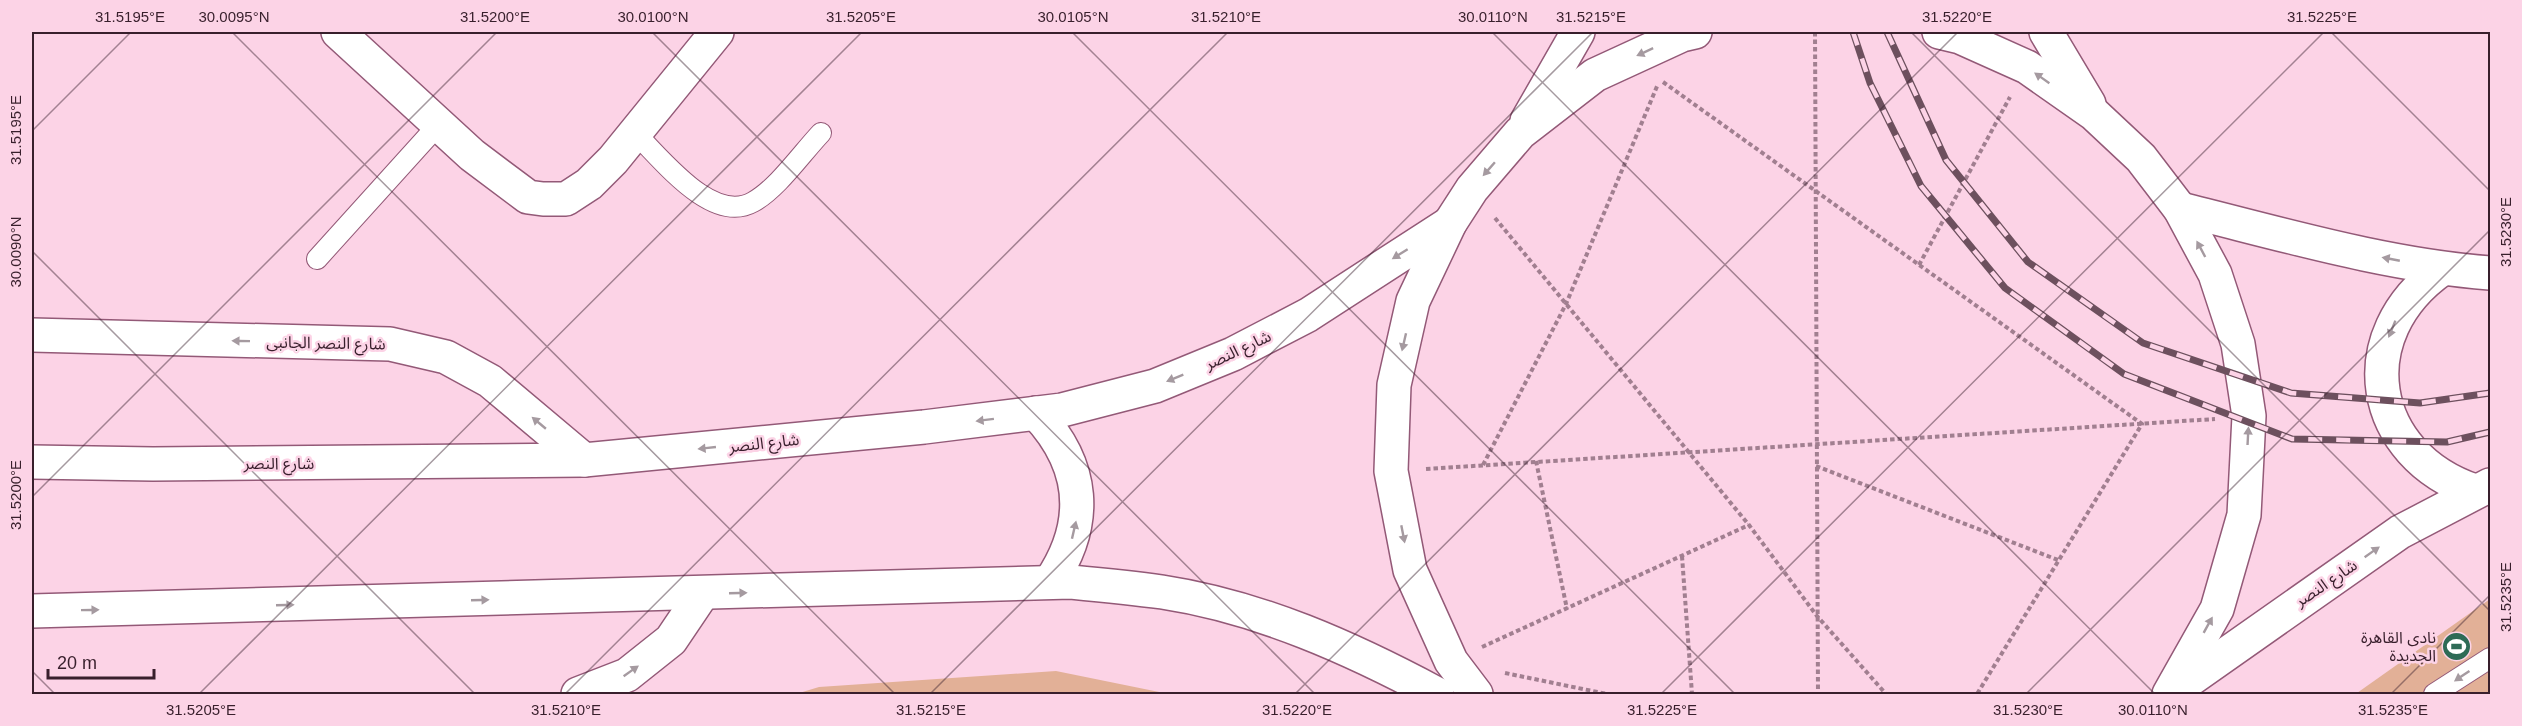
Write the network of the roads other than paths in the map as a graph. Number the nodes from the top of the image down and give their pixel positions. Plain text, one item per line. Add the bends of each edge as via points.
1 (338, 32) edge
2 (717, 32) edge
3 (1578, 32) edge
4 (1695, 32) edge
5 (1939, 32) edge
6 (2046, 32) edge
7 (2094, 114) junction
8 (439, 124) junction
9 (635, 133) junction
10 (821, 133) dead end
11 (1520, 133) junction
12 (2180, 209) junction
13 (1450, 223) junction
14 (317, 259) dead end
15 (2442, 269) junction
16 (2490, 273) edge
17 (32, 335) edge
18 (1036, 413) junction
19 (584, 460) junction
20 (32, 462) edge
21 (2483, 488) edge
22 (1050, 582) junction
23 (702, 594) junction
24 (32, 611) edge
25 (2490, 658) edge
26 (578, 694) edge
27 (1437, 694) edge
28 (1476, 694) edge
29 (2169, 694) edge
30 (2434, 694) edge

1 - 8 main road
2 - 9 main road
3 - 11 main road
4 -> 11 main road via 1682,34 1596,75
7 -> 5 main road via 2027,67 1960,37
6 - 7 main road
7 - 12 main road via 2141,158
8 - 9 main road via 503,180 528,197 543,199 566,199 589,184
8 - 14 lane
9 - 10 lane via 701,196 717,205 735,207 752,202 767,191
11 -> 13 main road via 1472,189
15 -> 12 main road
29 -> 12 main road via 2217,609 2244,515 2248,416 2238,344 2215,274
13 -> 18 main road, شارع النصر via 1308,315 1233,354 1155,386
13 -> 28 main road via 1413,301 1394,385 1391,471 1410,570 1451,661
15 - 16 main road
15 -> 21 main road via 2412,295 2394,321 2382,367 2384,391 2389,414 2414,455 2452,484
19 -> 17 main road, شارع النصر الجانبى via 490,381 446,357 390,344
18 -> 19 main road, شارع النصر
22 -> 18 main road via 1072,541 1077,495 1064,451
19 - 20 main road, شارع النصر
29 -> 21 main road, شارع النصر via 2400,532
23 -> 22 main road
22 - 27 main road via 1164,592 1256,614 1344,647
24 -> 23 main road
26 -> 23 main road via 627,675 662,647
25 -> 30 lane

